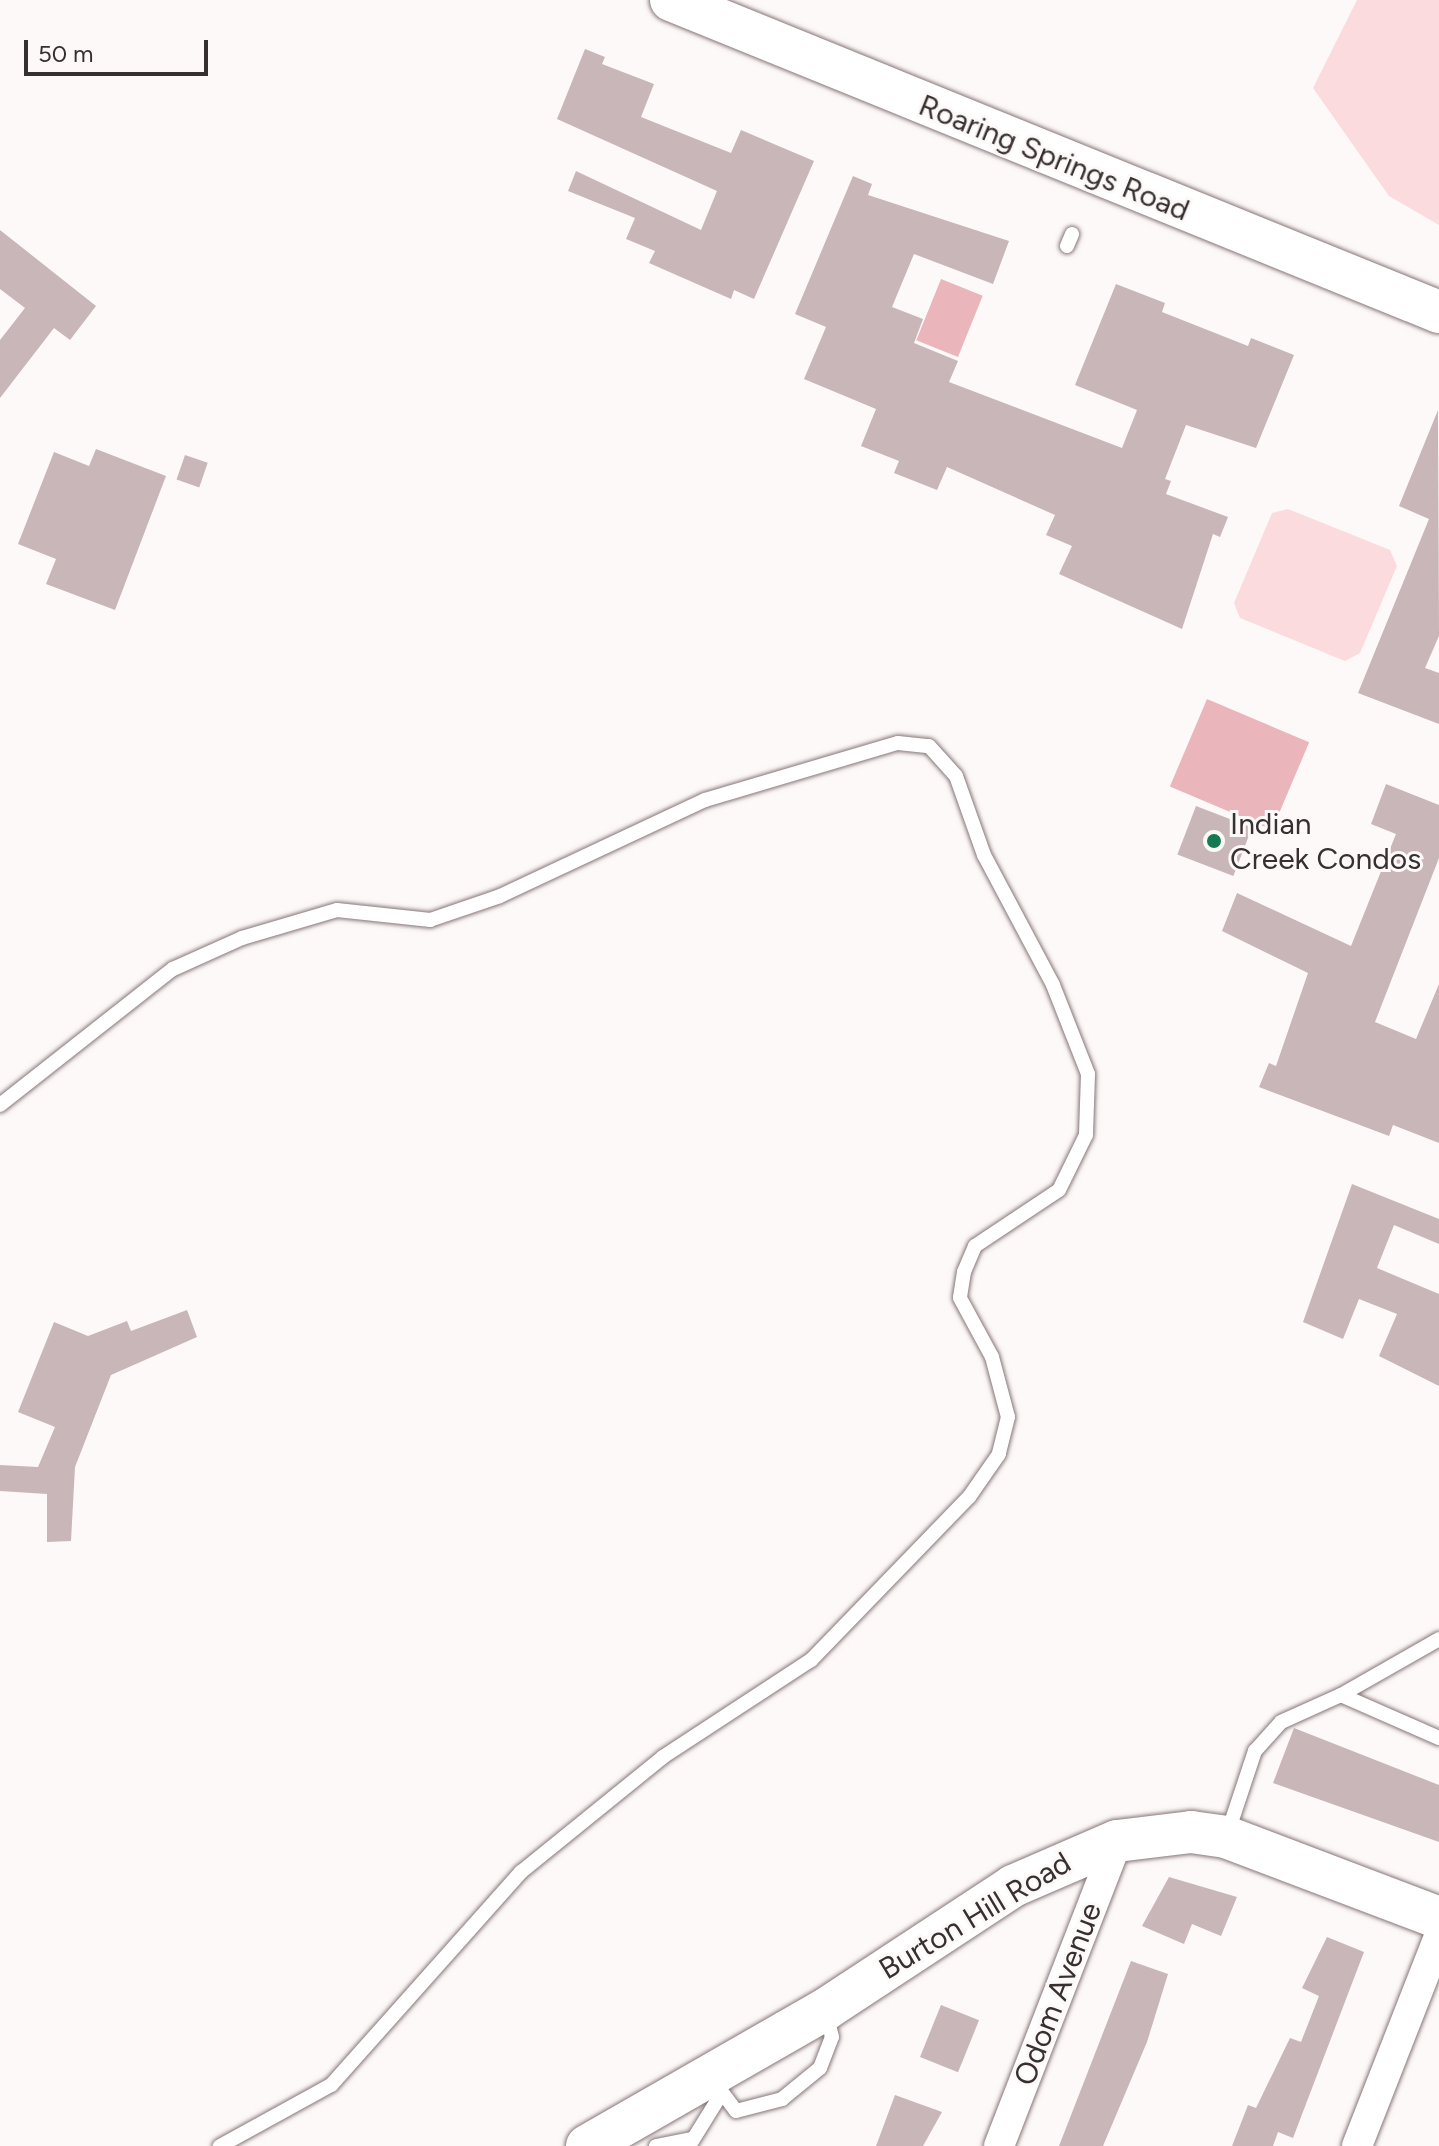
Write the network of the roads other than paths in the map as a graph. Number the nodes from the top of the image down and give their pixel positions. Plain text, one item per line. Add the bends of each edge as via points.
1 (671, 0) edge
2 (1439, 312) edge
3 (0, 1105) edge
4 (1439, 1639) edge
5 (1341, 1695) junction
6 (1439, 1738) edge
7 (1226, 1837) junction
8 (1117, 1841) junction
9 (1439, 1918) edge
10 (1439, 1937) edge
11 (826, 2009) junction
12 (715, 2084) junction
13 (690, 2143) edge
14 (220, 2146) edge
15 (587, 2146) edge
16 (656, 2146) edge
17 (999, 2146) edge
18 (1357, 2146) edge

1 - 2 street, Roaring Springs Road
3 - 14 lane via 201,954 337,910 430,920 500,896 705,800 898,743 929,746 971,801 984,855 1053,985 1088,1074 1089,1122 1066,1179 1044,1205 975,1246 964,1272 960,1298 992,1357 1008,1417 999,1454 969,1497 811,1660 663,1757 521,1872 331,2085
4 - 5 lane
5 - 6 lane
5 - 7 lane via 1266,1736
7 - 8 street, Burton Hill Road via 1191,1832
7 - 9 street, Burton Hill Road
8 - 11 street, Burton Hill Road via 1013,1886
8 - 17 street, Odom Avenue
10 - 18 street
11 - 12 street, Burton Hill Road
11 - 12 lane via 832,2037 820,2068 791,2091 736,2111
12 - 13 lane
12 - 15 street, Burton Hill Road
13 - 16 lane

